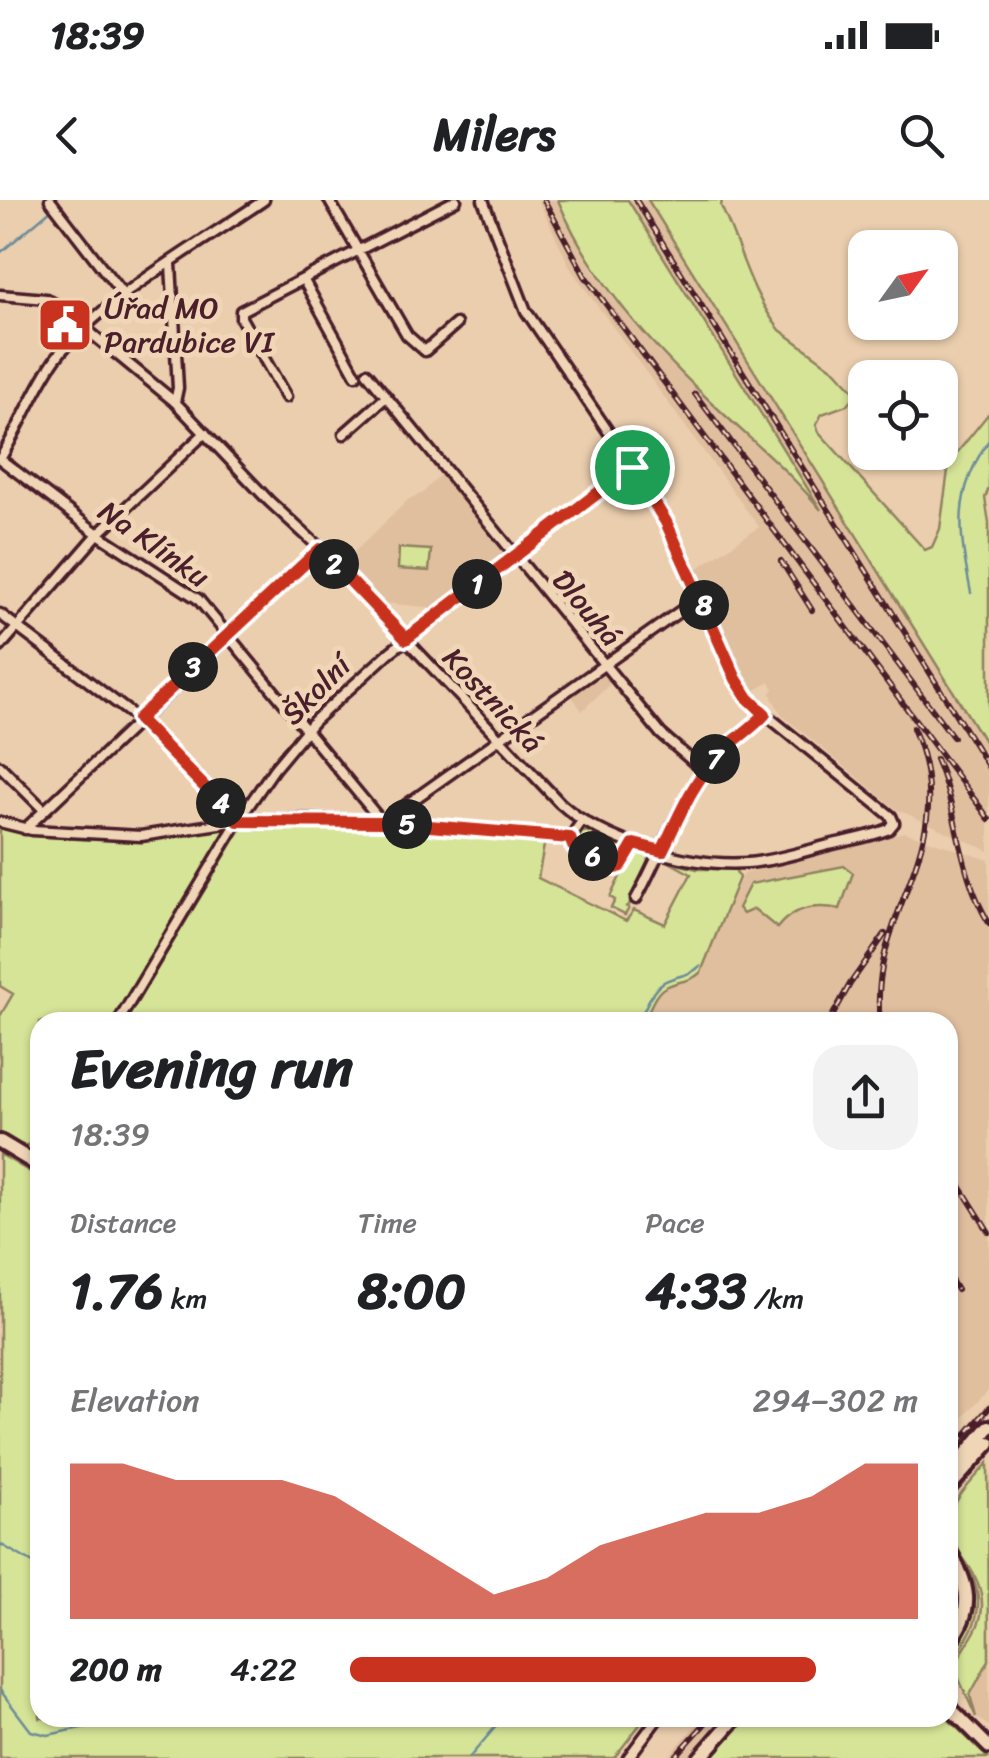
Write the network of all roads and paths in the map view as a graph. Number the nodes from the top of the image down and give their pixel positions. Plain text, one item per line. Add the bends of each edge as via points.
1 (51, 200) edge
2 (264, 200) edge
3 (330, 200) edge
4 (456, 200) edge
5 (483, 200) edge
6 (358, 252) junction
7 (171, 264) junction
8 (303, 279) junction
9 (0, 295) edge
10 (124, 296) junction
11 (456, 324) dead end
12 (86, 327) junction
13 (366, 373) dead end
14 (356, 376) dead end
15 (281, 395) dead end
16 (386, 397) junction
17 (176, 402) junction
18 (204, 433) junction
19 (344, 434) dead end
20 (0, 459) edge
21 (632, 467) junction
22 (98, 534) junction
23 (320, 549) junction
24 (515, 555) junction
25 (700, 597) junction
26 (0, 614) edge
27 (17, 627) junction
28 (228, 635) junction
29 (406, 639) junction
30 (0, 647) edge
31 (605, 664) junction
32 (765, 714) junction
33 (138, 719) junction
34 (305, 731) junction
35 (498, 739) junction
36 (0, 766) edge
37 (704, 772) junction
38 (41, 814) junction
39 (238, 821) junction
40 (582, 821) junction
41 (0, 822) edge
42 (382, 822) junction
43 (24, 830) junction
44 (40, 831) junction
45 (570, 838) junction
46 (634, 844) junction
47 (662, 851) junction
48 (636, 898) dead end
49 (124, 1012) edge
50 (0, 1142) edge
51 (30, 1157) edge
52 (989, 1427) edge
53 (989, 1444) edge
54 (958, 1463) edge
55 (968, 1468) junction
56 (958, 1478) edge
57 (958, 1483) edge
58 (958, 1565) edge
59 (958, 1578) edge
60 (964, 1586) junction
61 (958, 1626) edge
62 (958, 1716) edge
63 (651, 1727) edge
64 (727, 1727) edge
65 (989, 1747) edge
66 (628, 1758) edge
67 (700, 1758) edge

1 - 10 street
2 - 7 street
3 - 6 street
4 - 6 street
5 - 21 street via 530,319
6 - 8 street
6 - 11 street via 399,326 422,350
7 - 10 street
7 - 17 street
8 - 14 street
8 - 15 street via 240,313
9 - 12 street, Kostnická via 46,299
10 - 12 street
12 - 17 street, Kostnická
12 - 20 street via 52,364
13 - 16 street, Dlouhá
16 - 19 street
16 - 24 street, Dlouhá
17 - 18 street, Kostnická
18 - 22 street
18 - 23 street, Kostnická
20 - 22 street, Na Klínku
21 - 24 street, Školní
21 - 25 street
22 - 27 street
22 - 28 street, Na Klínku via 194,596
23 - 28 street
23 - 29 street, Kostnická
24 - 29 street, Školní
24 - 31 street, Dlouhá
25 - 31 street
25 - 32 street via 740,686
26 - 27 street
27 - 30 street
27 - 33 street
28 - 33 street
28 - 34 street, Na Klínku
29 - 34 street, Školní
29 - 35 street, Kostnická
31 - 35 street
31 - 37 street, Dlouhá via 668,741
32 - 37 street
32 - 47 street, Kostnická via 894,823 745,863
33 - 38 street
33 - 39 street
34 - 39 street, Školní
34 - 42 street, Na Klínku
35 - 40 street, Kostnická
35 - 42 street
36 - 38 street
37 - 47 street
38 - 43 street
38 - 44 street
39 - 42 street
39 - 44 street via 141,836
39 - 49 street, Školní
40 - 45 street
40 - 46 street, Kostnická
41 - 43 street
42 - 45 street
43 - 44 street
45 - 46 street via 573,846 616,868
46 - 47 street, Kostnická
47 - 48 street
50 - 51 main road
52 - 54 main road
53 - 55 main road
55 - 56 main road
55 - 57 main road
58 - 60 main road
59 - 60 main road
60 - 61 main road
62 - 65 main road
63 - 66 street
64 - 67 main road

